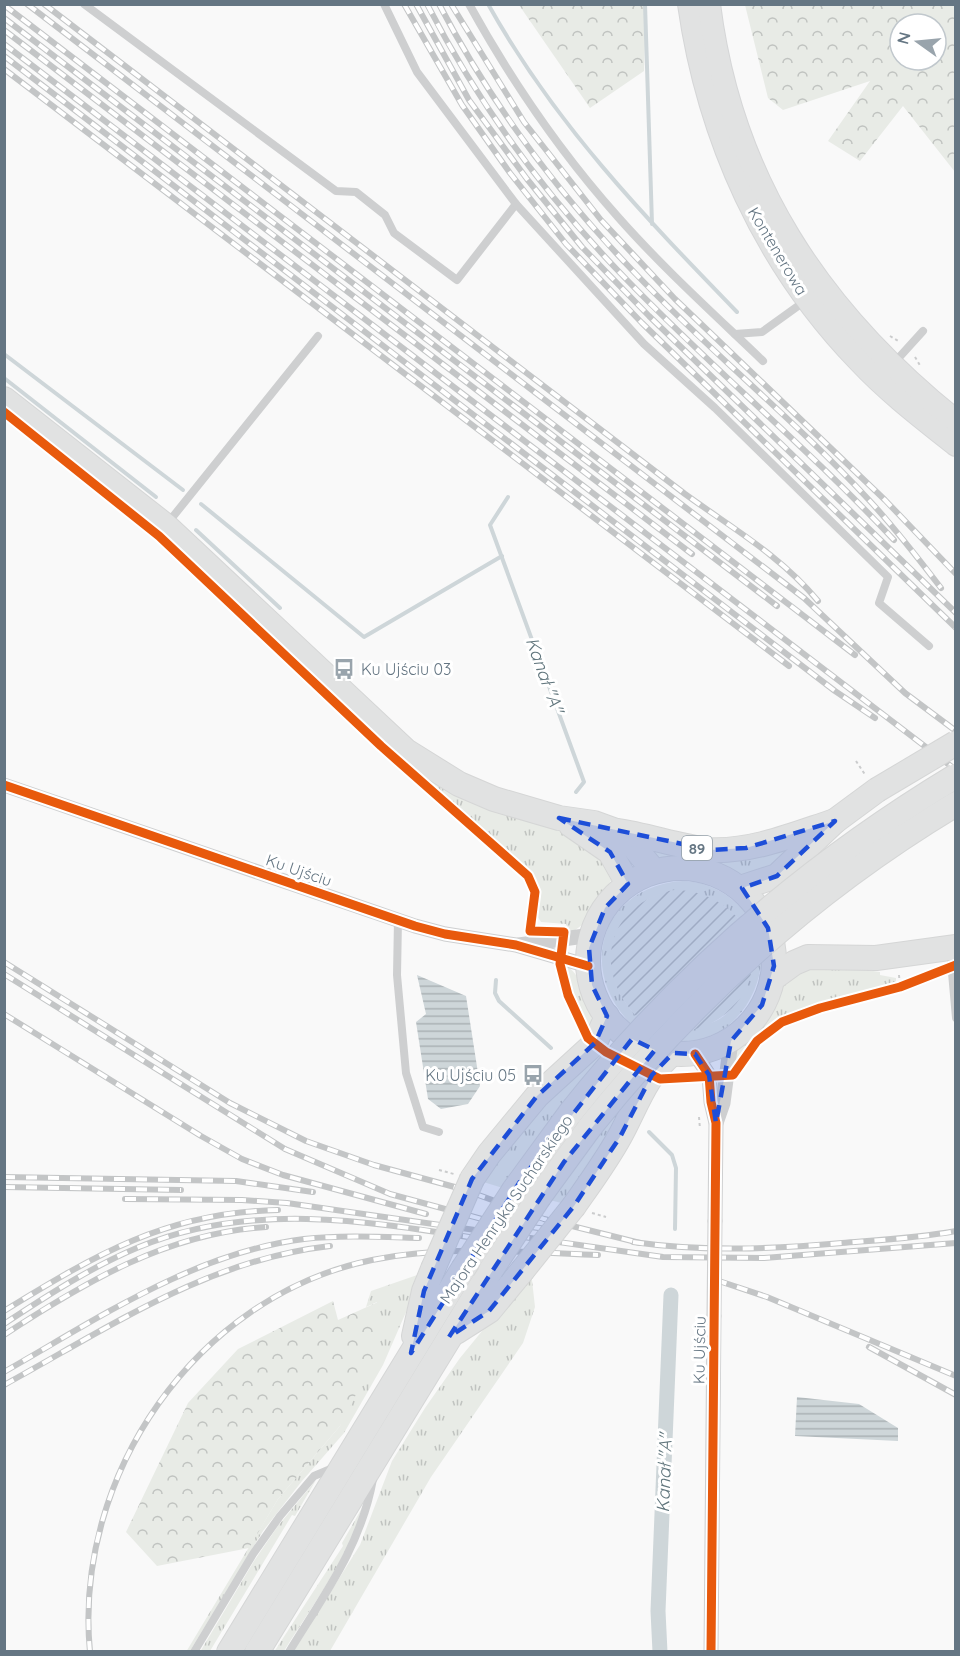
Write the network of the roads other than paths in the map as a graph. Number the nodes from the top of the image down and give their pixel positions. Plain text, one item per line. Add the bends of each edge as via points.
1 (84, 4) edge
2 (384, 4) edge
3 (469, 4) edge
4 (689, 4) edge
5 (709, 4) edge
6 (516, 204) junction
7 (807, 300) junction
8 (923, 331) dead end
9 (735, 334) junction
10 (318, 336) dead end
11 (763, 361) dead end
12 (884, 373) junction
13 (4, 399) edge
14 (956, 421) edge
15 (956, 445) edge
16 (166, 526) junction
17 (929, 646) dead end
18 (956, 743) edge
19 (956, 776) edge
20 (4, 785) edge
21 (956, 804) edge
22 (559, 818) junction
23 (836, 821) junction
24 (616, 831) junction
25 (654, 871) junction
26 (628, 884) junction
27 (740, 888) junction
28 (398, 920) junction
29 (592, 934) junction
30 (516, 945) junction
31 (953, 948) edge
32 (588, 966) junction
33 (772, 979) junction
34 (607, 1016) junction
35 (956, 1018) edge
36 (731, 1041) junction
37 (684, 1054) junction
38 (716, 1123) junction
39 (439, 1132) dead end
40 (450, 1337) junction
41 (411, 1353) junction
42 (378, 1455) junction
43 (343, 1465) junction
44 (194, 1652) edge
45 (229, 1652) edge
46 (258, 1652) edge
47 (289, 1652) edge
48 (711, 1652) edge

1 - 6 lane via 336,191 356,192 385,215 394,233 458,279
2 - 6 lane via 417,72
3 - 9 lane via 541,121 604,200
4 - 7 main road, Kontenerowa via 704,81 729,159 765,234
5 - 12 main road, Kontenerowa via 730,102 762,188 816,279
6 - 17 lane via 644,344 888,577 879,603
7 - 9 lane via 762,332
7 - 12 main road, Kontenerowa via 836,336
8 - 12 lane
9 - 11 lane
10 - 16 lane
12 - 14 main road, Kontenerowa
12 - 15 main road, Kontenerowa
13 - 16 highway, 89
16 - 22 highway, 89 via 405,751 459,784
18 - 23 highway, 89, bridge via 873,786
19 - 41 highway, Majora Henryka Sucharskiego, bridge via 843,848 756,917 667,1001 571,1112 514,1191
20 - 28 street, Ku Ujściu
21 - 40 highway, Majora Henryka Sucharskiego, bridge via 840,881 759,948 681,1022 590,1127 539,1197
22 - 24 highway, 89
22 - 26 highway, 89 via 610,852
23 - 24 highway, 89 via 746,848 711,850
23 - 27 highway via 777,876
24 - 25 highway
25 - 26 highway
25 - 27 highway via 708,872
26 - 29 highway via 604,908
27 - 33 highway via 768,928 774,953
28 - 30 street, Ku Ujściu via 445,934
28 - 39 lane via 397,975 406,1073 423,1127
29 - 30 street, Ku Ujściu
29 - 32 highway
30 - 32 street, Ku Ujściu
31 - 33 highway via 876,958 808,957
31 - 35 lane
32 - 34 highway via 595,996
33 - 36 highway via 755,1017
34 - 37 highway via 640,1044
34 - 41 highway, bridge via 595,1043 537,1096 468,1178 424,1291
36 - 37 highway
36 - 38 street, Ku Ujściu via 723,1103
37 - 38 street, Ku Ujściu via 709,1075
37 - 40 highway, bridge via 661,1062 652,1075 579,1209 489,1311
38 - 48 street, Ku Ujściu, bridge
40 - 42 highway, Majora Henryka Sucharskiego
41 - 43 highway, Majora Henryka Sucharskiego
42 - 46 highway, Majora Henryka Sucharskiego
42 - 47 lane via 367,1511 353,1547
43 - 44 lane via 314,1476 280,1516
43 - 45 highway, Majora Henryka Sucharskiego

